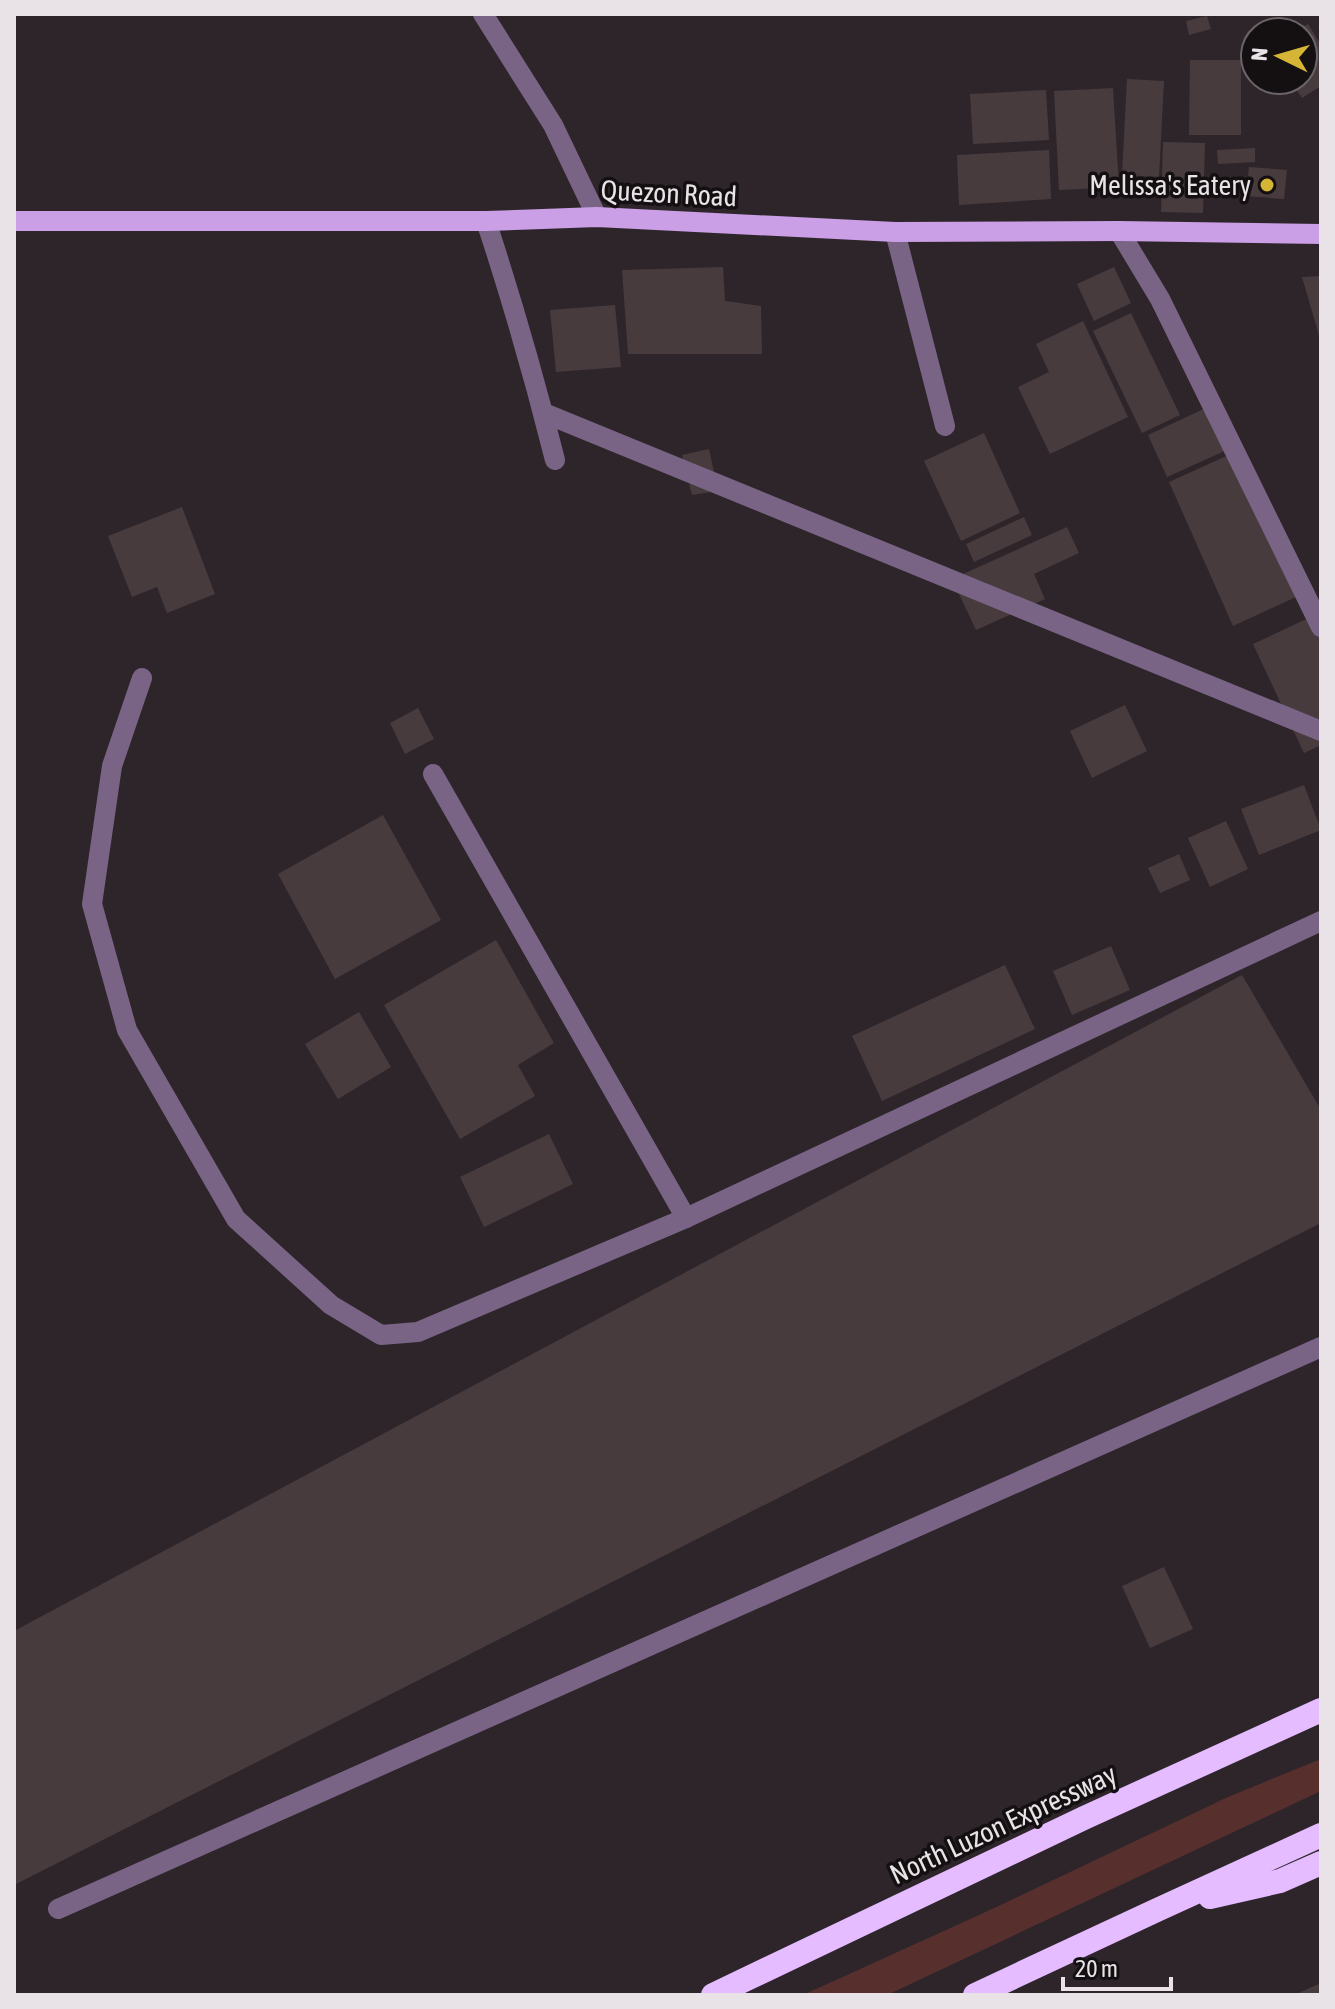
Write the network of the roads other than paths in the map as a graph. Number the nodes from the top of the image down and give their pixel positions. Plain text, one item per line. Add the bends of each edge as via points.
1 (483, 14) edge
2 (597, 217) junction
3 (14, 221) edge
4 (486, 221) junction
5 (1119, 231) junction
6 (895, 232) junction
7 (1321, 234) edge
8 (544, 413) junction
9 (945, 426) dead end
10 (555, 460) dead end
11 (1321, 627) edge
12 (142, 678) dead end
13 (1321, 731) edge
14 (433, 774) dead end
15 (1321, 921) edge
16 (686, 1218) junction
17 (1321, 1347) edge
18 (1321, 1710) edge
19 (1321, 1835) edge
20 (1321, 1863) edge
21 (58, 1909) dead end
22 (1157, 1910) junction
23 (713, 1995) edge
24 (975, 1995) edge

1 - 2 lane via 553,125
2 - 4 main road, Quezon Road
2 - 6 main road, Quezon Road
3 - 4 main road, Quezon Road
4 - 8 lane
5 - 6 main road, Quezon Road
5 - 7 main road, Quezon Road
5 - 11 lane via 1160,299
6 - 9 lane
8 - 10 lane
8 - 13 lane
12 - 16 lane via 112,766 92,904 127,1030 236,1219 331,1305 381,1335 418,1332
14 - 16 lane
15 - 16 lane
17 - 21 lane
18 - 23 highway, North Luzon Expressway
19 - 22 highway
20 - 22 highway via 1280,1881
22 - 24 highway

